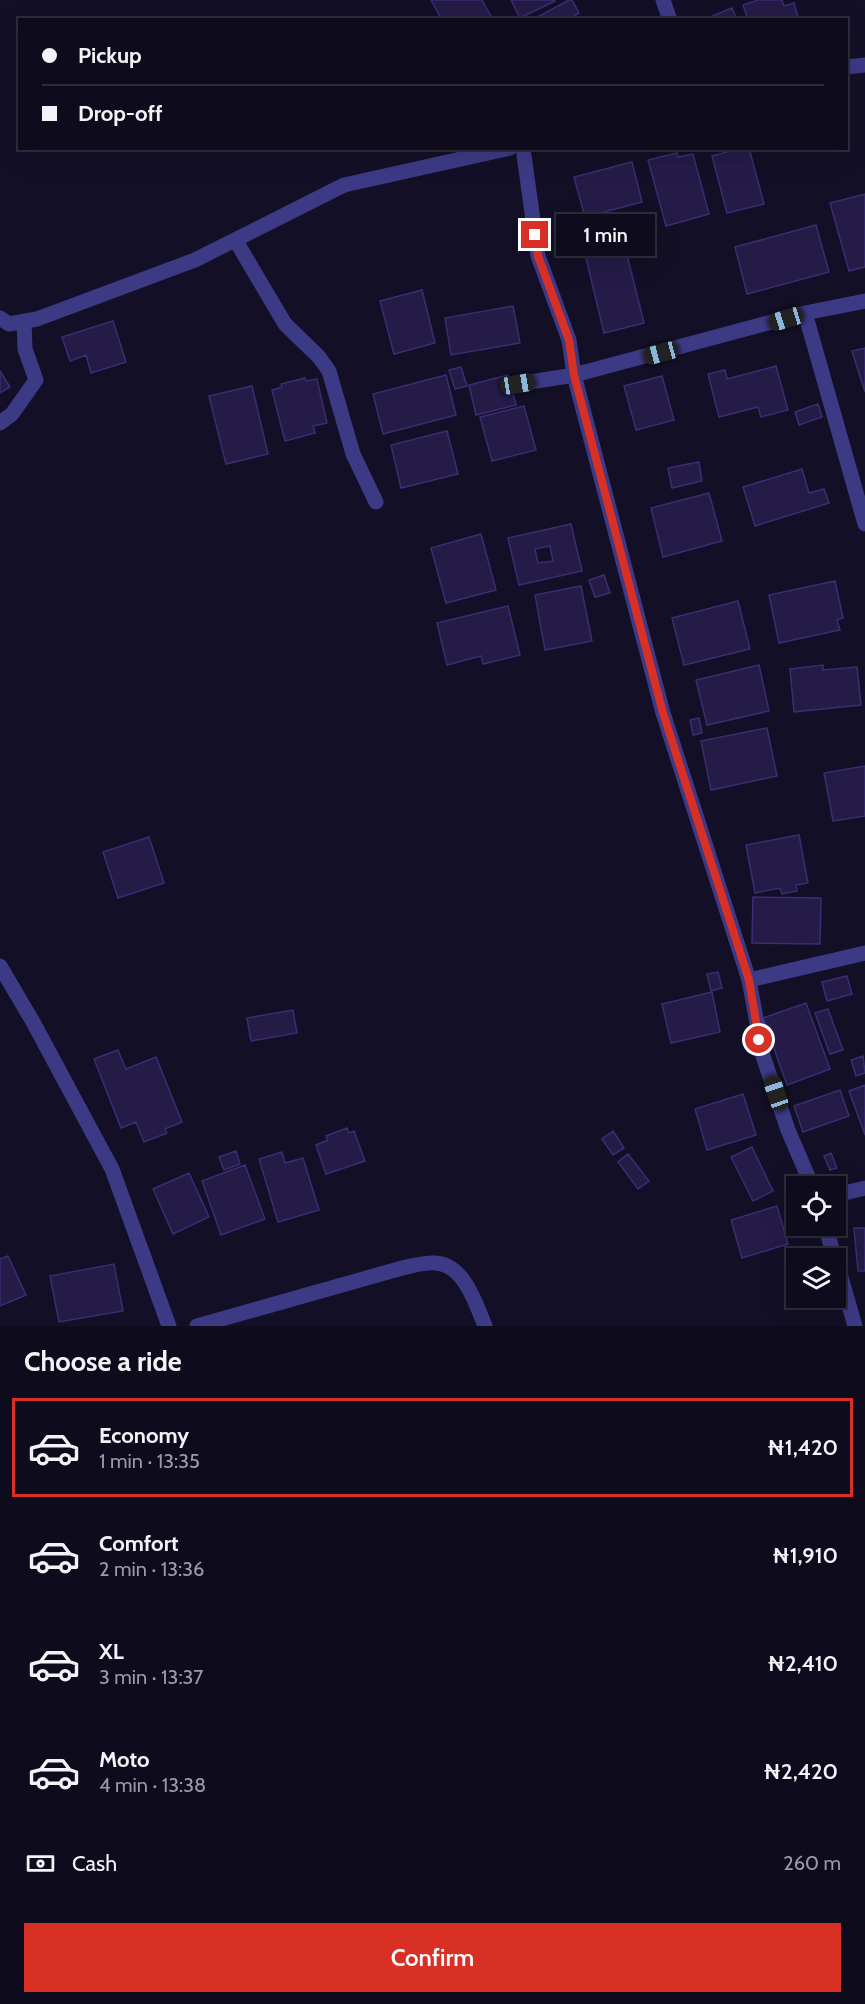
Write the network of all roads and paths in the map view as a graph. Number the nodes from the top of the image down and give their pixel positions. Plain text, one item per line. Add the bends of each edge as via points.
1 (663, 0) edge
2 (669, 18) edge
3 (865, 65) edge
4 (848, 67) edge
5 (501, 150) edge
6 (523, 150) edge
7 (236, 241) junction
8 (865, 301) edge
9 (805, 313) junction
10 (0, 318) edge
11 (24, 321) junction
12 (574, 375) junction
13 (518, 384) dead end
14 (0, 423) edge
15 (376, 502) dead end
16 (865, 524) edge
17 (865, 953) edge
18 (0, 966) edge
19 (749, 980) junction
20 (808, 1176) edge
21 (865, 1188) edge
22 (846, 1193) edge
23 (846, 1296) edge
24 (169, 1326) edge
25 (197, 1326) edge
26 (485, 1326) edge
27 (855, 1326) edge

1 - 2 street
3 - 4 street
5 - 7 street via 344,185
6 - 12 street via 538,256 567,332
7 - 11 street via 185,264
7 - 15 street via 285,324 329,371 353,454
8 - 9 street
9 - 12 street
9 - 16 street
10 - 11 street via 9,324
11 - 14 street via 25,349 36,380 12,414
12 - 13 street
12 - 19 street via 663,713
17 - 19 street
18 - 24 street via 112,1169
19 - 20 street via 763,1056
21 - 22 street
23 - 27 street
25 - 26 street via 402,1268 436,1263 457,1272

